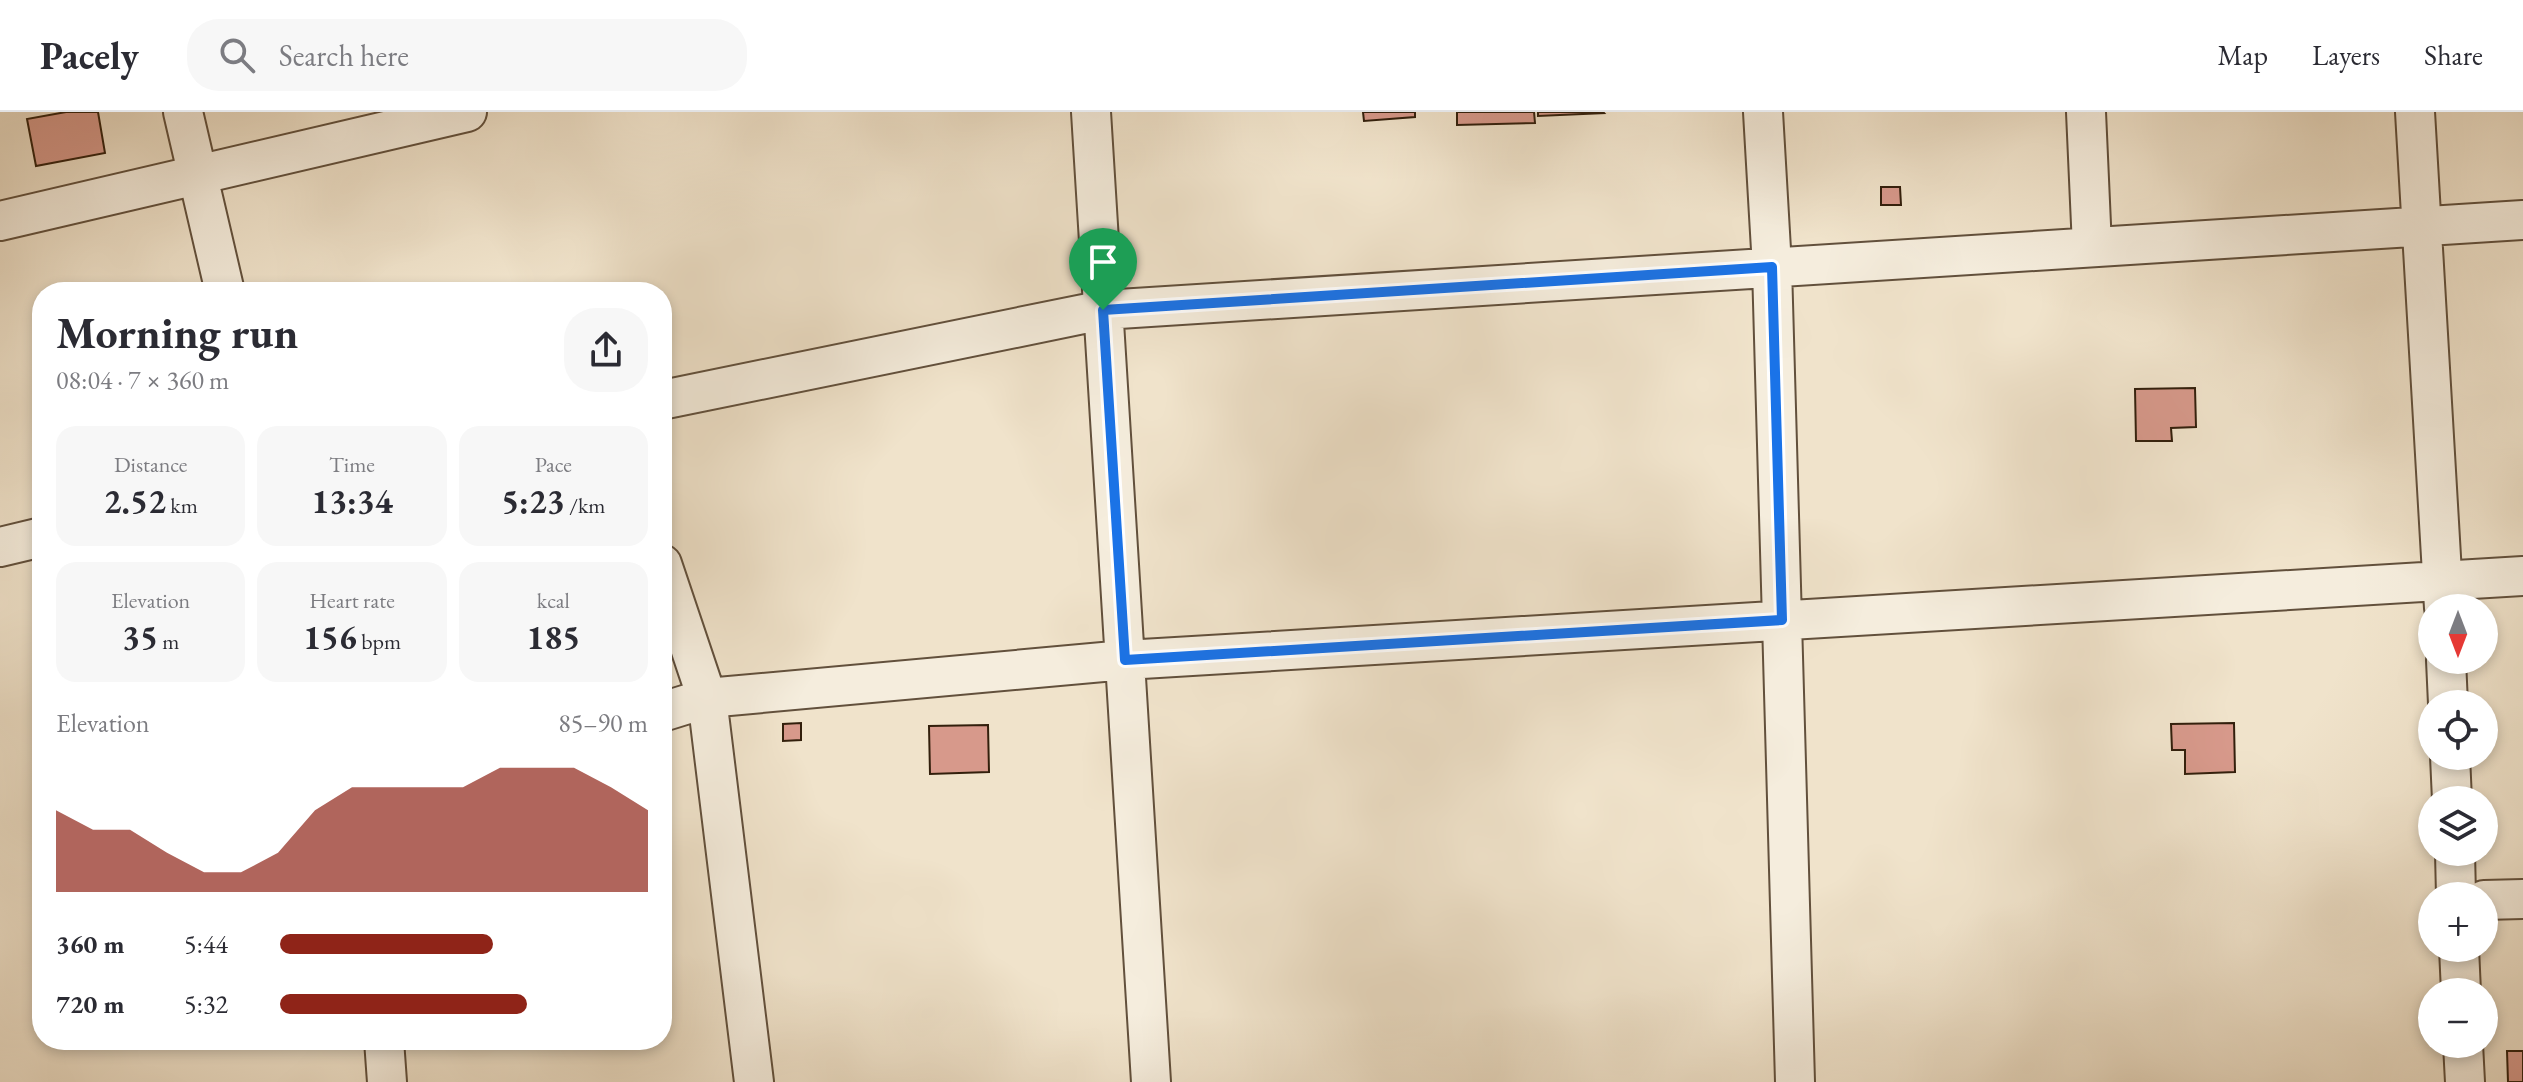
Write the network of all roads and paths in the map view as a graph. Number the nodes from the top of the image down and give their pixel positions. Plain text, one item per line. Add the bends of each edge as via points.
1 (183, 112) edge
2 (467, 112) edge
3 (1091, 112) edge
4 (1763, 112) edge
5 (2086, 112) edge
6 (2415, 112) edge
7 (197, 175) junction
8 (2523, 220) edge
9 (0, 221) edge
10 (2422, 227) junction
11 (2092, 247) junction
12 (1772, 267) junction
13 (223, 282) edge
14 (1103, 310) junction
15 (672, 398) edge
16 (32, 539) edge
17 (0, 547) edge
18 (2523, 576) edge
19 (672, 594) edge
20 (2443, 594) edge
21 (2418, 595) edge
22 (1782, 620) junction
23 (1125, 660) junction
24 (707, 698) junction
25 (672, 709) edge
26 (2523, 899) edge
27 (2498, 900) edge
28 (385, 1050) edge
29 (2464, 1058) edge
30 (387, 1082) edge
31 (754, 1082) edge
32 (1151, 1082) edge
33 (1795, 1082) edge
34 (2465, 1082) edge

1 - 7 street
2 - 7 street
3 - 14 street
4 - 12 street
5 - 11 street
6 - 10 street
7 - 9 street
7 - 13 street
8 - 10 street
10 - 11 street
10 - 20 street
11 - 12 street
12 - 14 street
12 - 22 street
14 - 15 street
14 - 23 street
16 - 17 street
18 - 20 street
19 - 24 street
21 - 22 street
22 - 23 street
22 - 33 street
23 - 24 street
23 - 32 street
24 - 25 street
24 - 31 street
26 - 27 street
28 - 30 street
29 - 34 street

